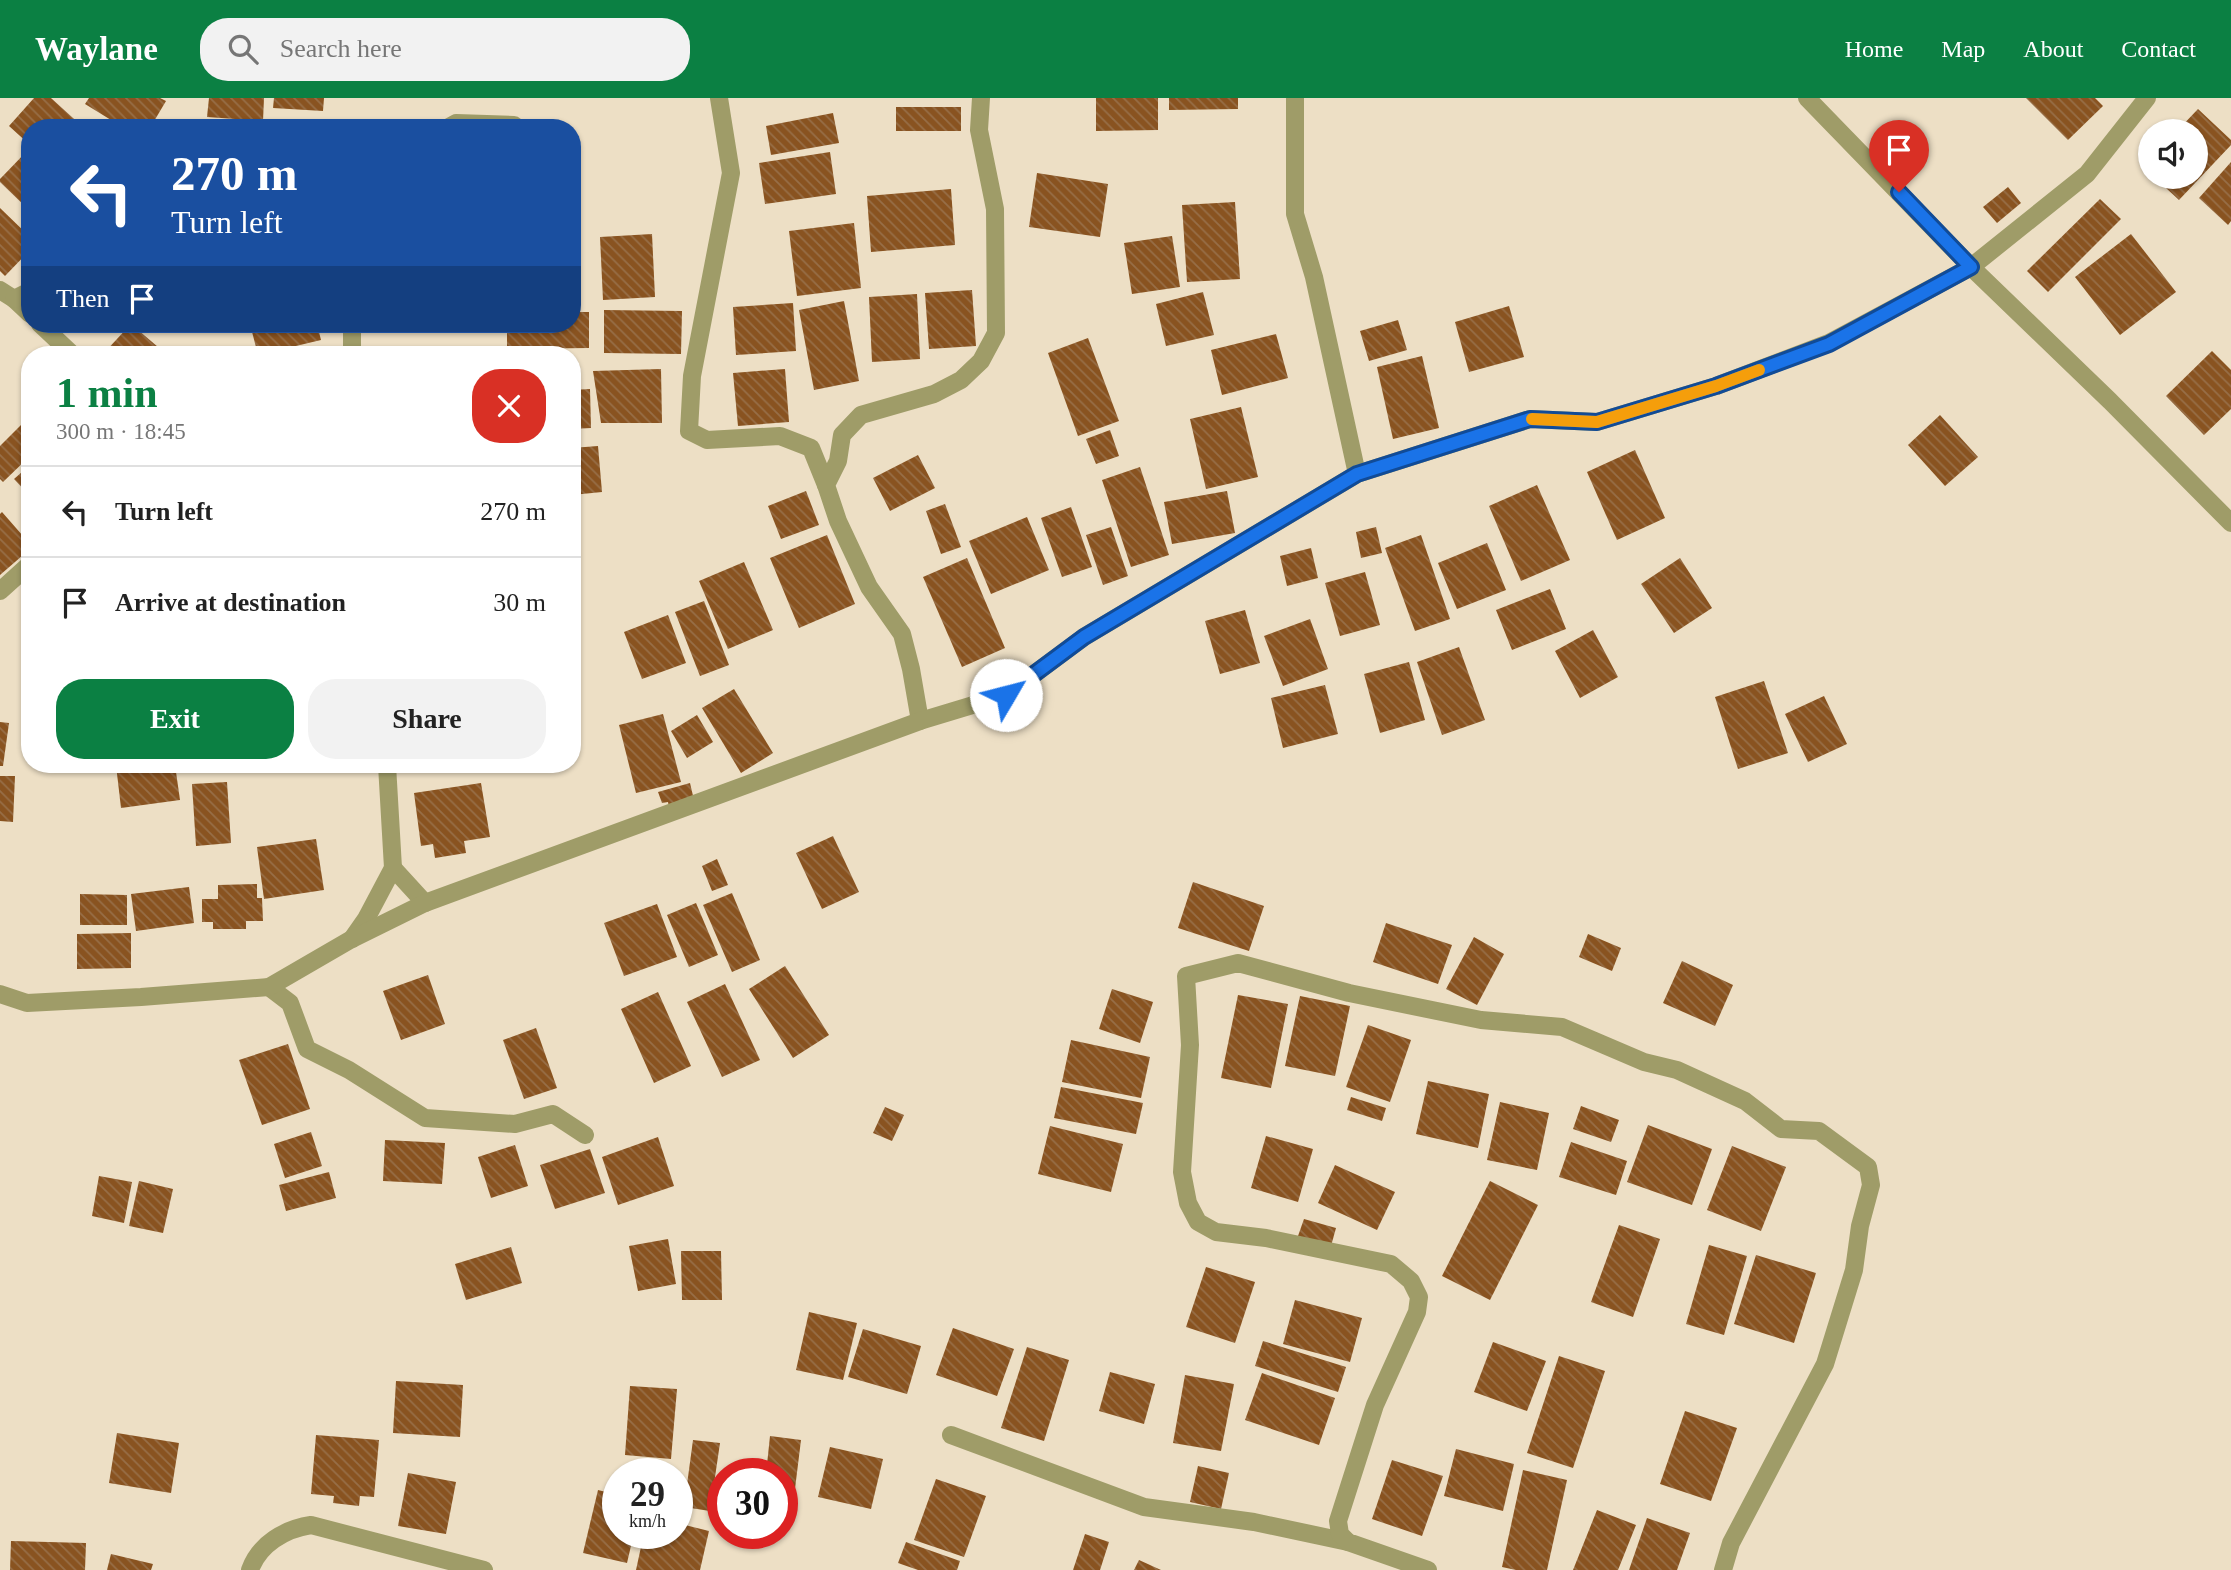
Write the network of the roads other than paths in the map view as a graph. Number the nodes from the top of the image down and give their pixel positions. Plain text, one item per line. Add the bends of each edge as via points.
1 (719, 98) edge
2 (981, 98) edge
3 (1295, 98) edge
4 (1807, 98) edge
5 (2147, 98) edge
6 (1971, 267) junction
7 (50, 333) edge
8 (63, 346) edge
9 (1357, 474) junction
10 (826, 485) junction
11 (2231, 523) edge
12 (21, 572) edge
13 (0, 591) edge
14 (920, 721) junction
15 (387, 773) edge
16 (393, 867) junction
17 (425, 903) junction
18 (350, 940) junction
19 (269, 987) junction
20 (0, 994) edge
21 (585, 1135) dead end
22 (951, 1435) dead end
23 (1348, 1542) junction
24 (250, 1570) edge
25 (484, 1570) edge
26 (1428, 1570) edge
27 (1723, 1570) edge

1 - 10 street via 732,173 692,376 689,430 707,440 780,436 811,448
2 - 10 street via 979,130 995,209 996,333 981,361 961,380 934,394 861,415 842,435 838,461
3 - 9 street via 1295,214 1314,277
4 - 6 street
5 - 6 street via 2087,174
6 - 9 street via 1829,344 1716,386 1597,422 1530,419
6 - 11 street
7 - 8 street
9 - 14 street via 1084,637 1006,695
10 - 14 street via 869,587 902,634
12 - 13 street
14 - 17 street
15 - 16 street
16 - 17 street
16 - 18 street
17 - 18 street
18 - 19 street
19 - 20 street via 27,1003
19 - 21 street via 290,1003 307,1049 425,1118 515,1124 553,1114
22 - 23 street via 1144,1507 1254,1522
23 - 26 street
23 - 27 street via 1340,1534 1338,1521 1375,1405 1417,1312 1419,1297 1411,1281 1391,1264 1216,1232 1198,1222 1188,1203 1182,1172 1190,1045 1186,976 1238,963 1349,993 1481,1020 1562,1027 1745,1101 1781,1129 1819,1131 1868,1167 1871,1185 1854,1269 1825,1364 1731,1543
24 - 25 street via 280,1534 311,1525

